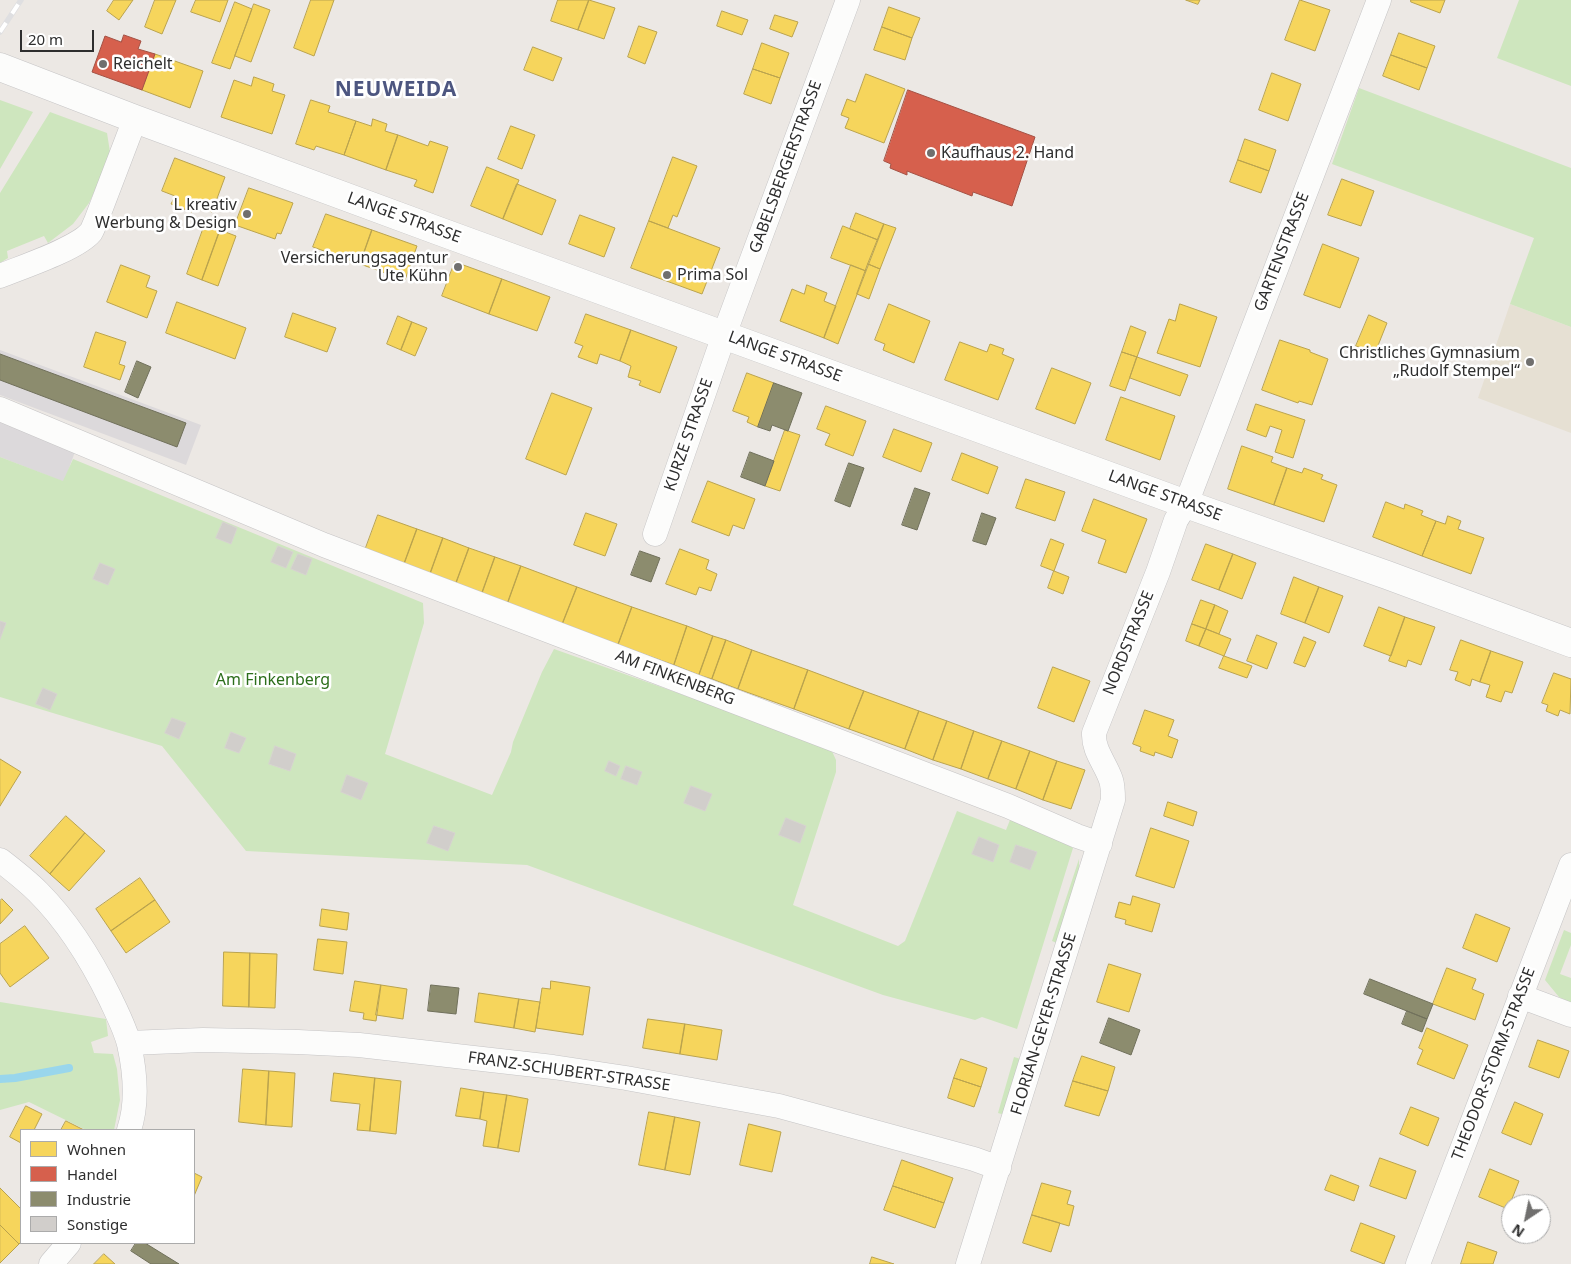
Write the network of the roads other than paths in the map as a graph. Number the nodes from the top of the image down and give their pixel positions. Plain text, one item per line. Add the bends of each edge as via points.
1 (848, 0) edge
2 (1379, 0) edge
3 (0, 67) edge
4 (135, 119) junction
5 (0, 276) edge
6 (724, 335) junction
7 (0, 409) edge
8 (1186, 504) junction
9 (654, 534) dead end
10 (1571, 643) edge
11 (1112, 783) joint
12 (1100, 844) junction
13 (0, 860) edge
14 (1571, 865) edge
15 (1520, 996) junction
16 (1571, 1015) edge
17 (129, 1043) junction
18 (129, 1129) edge
19 (999, 1168) junction
20 (68, 1244) edge
21 (51, 1264) edge
22 (968, 1264) edge
23 (1418, 1264) edge

1 - 6 street, GABELSBERGERSTRASSE
2 - 8 street, GARTENSTRASSE
3 - 4 street, LANGE STRASSE
4 - 5 street via 90,232 53,255
4 - 6 street, LANGE STRASSE
6 - 8 street, LANGE STRASSE
6 - 9 street, KURZE STRASSE
7 - 12 street, AM FINKENBERG via 324,545
8 - 10 street, LANGE STRASSE
8 - 11 street, NORDSTRASSE via 1176,520 1094,733 1093,742
11 - 12 street, FLORIAN-GEYER-STRASSE via 1113,800
12 - 19 street, FLORIAN-GEYER-STRASSE
13 - 17 street via 38,892 78,940 97,972
14 - 15 street, THEODOR-STORM-STRASSE
15 - 16 street
15 - 23 street, THEODOR-STORM-STRASSE
17 - 18 street via 134,1092
17 - 19 street, FRANZ-SCHUBERT-STRASSE via 203,1040 298,1042 368,1046 554,1067 779,1106
19 - 22 street, FLORIAN-GEYER-STRASSE
20 - 21 street

